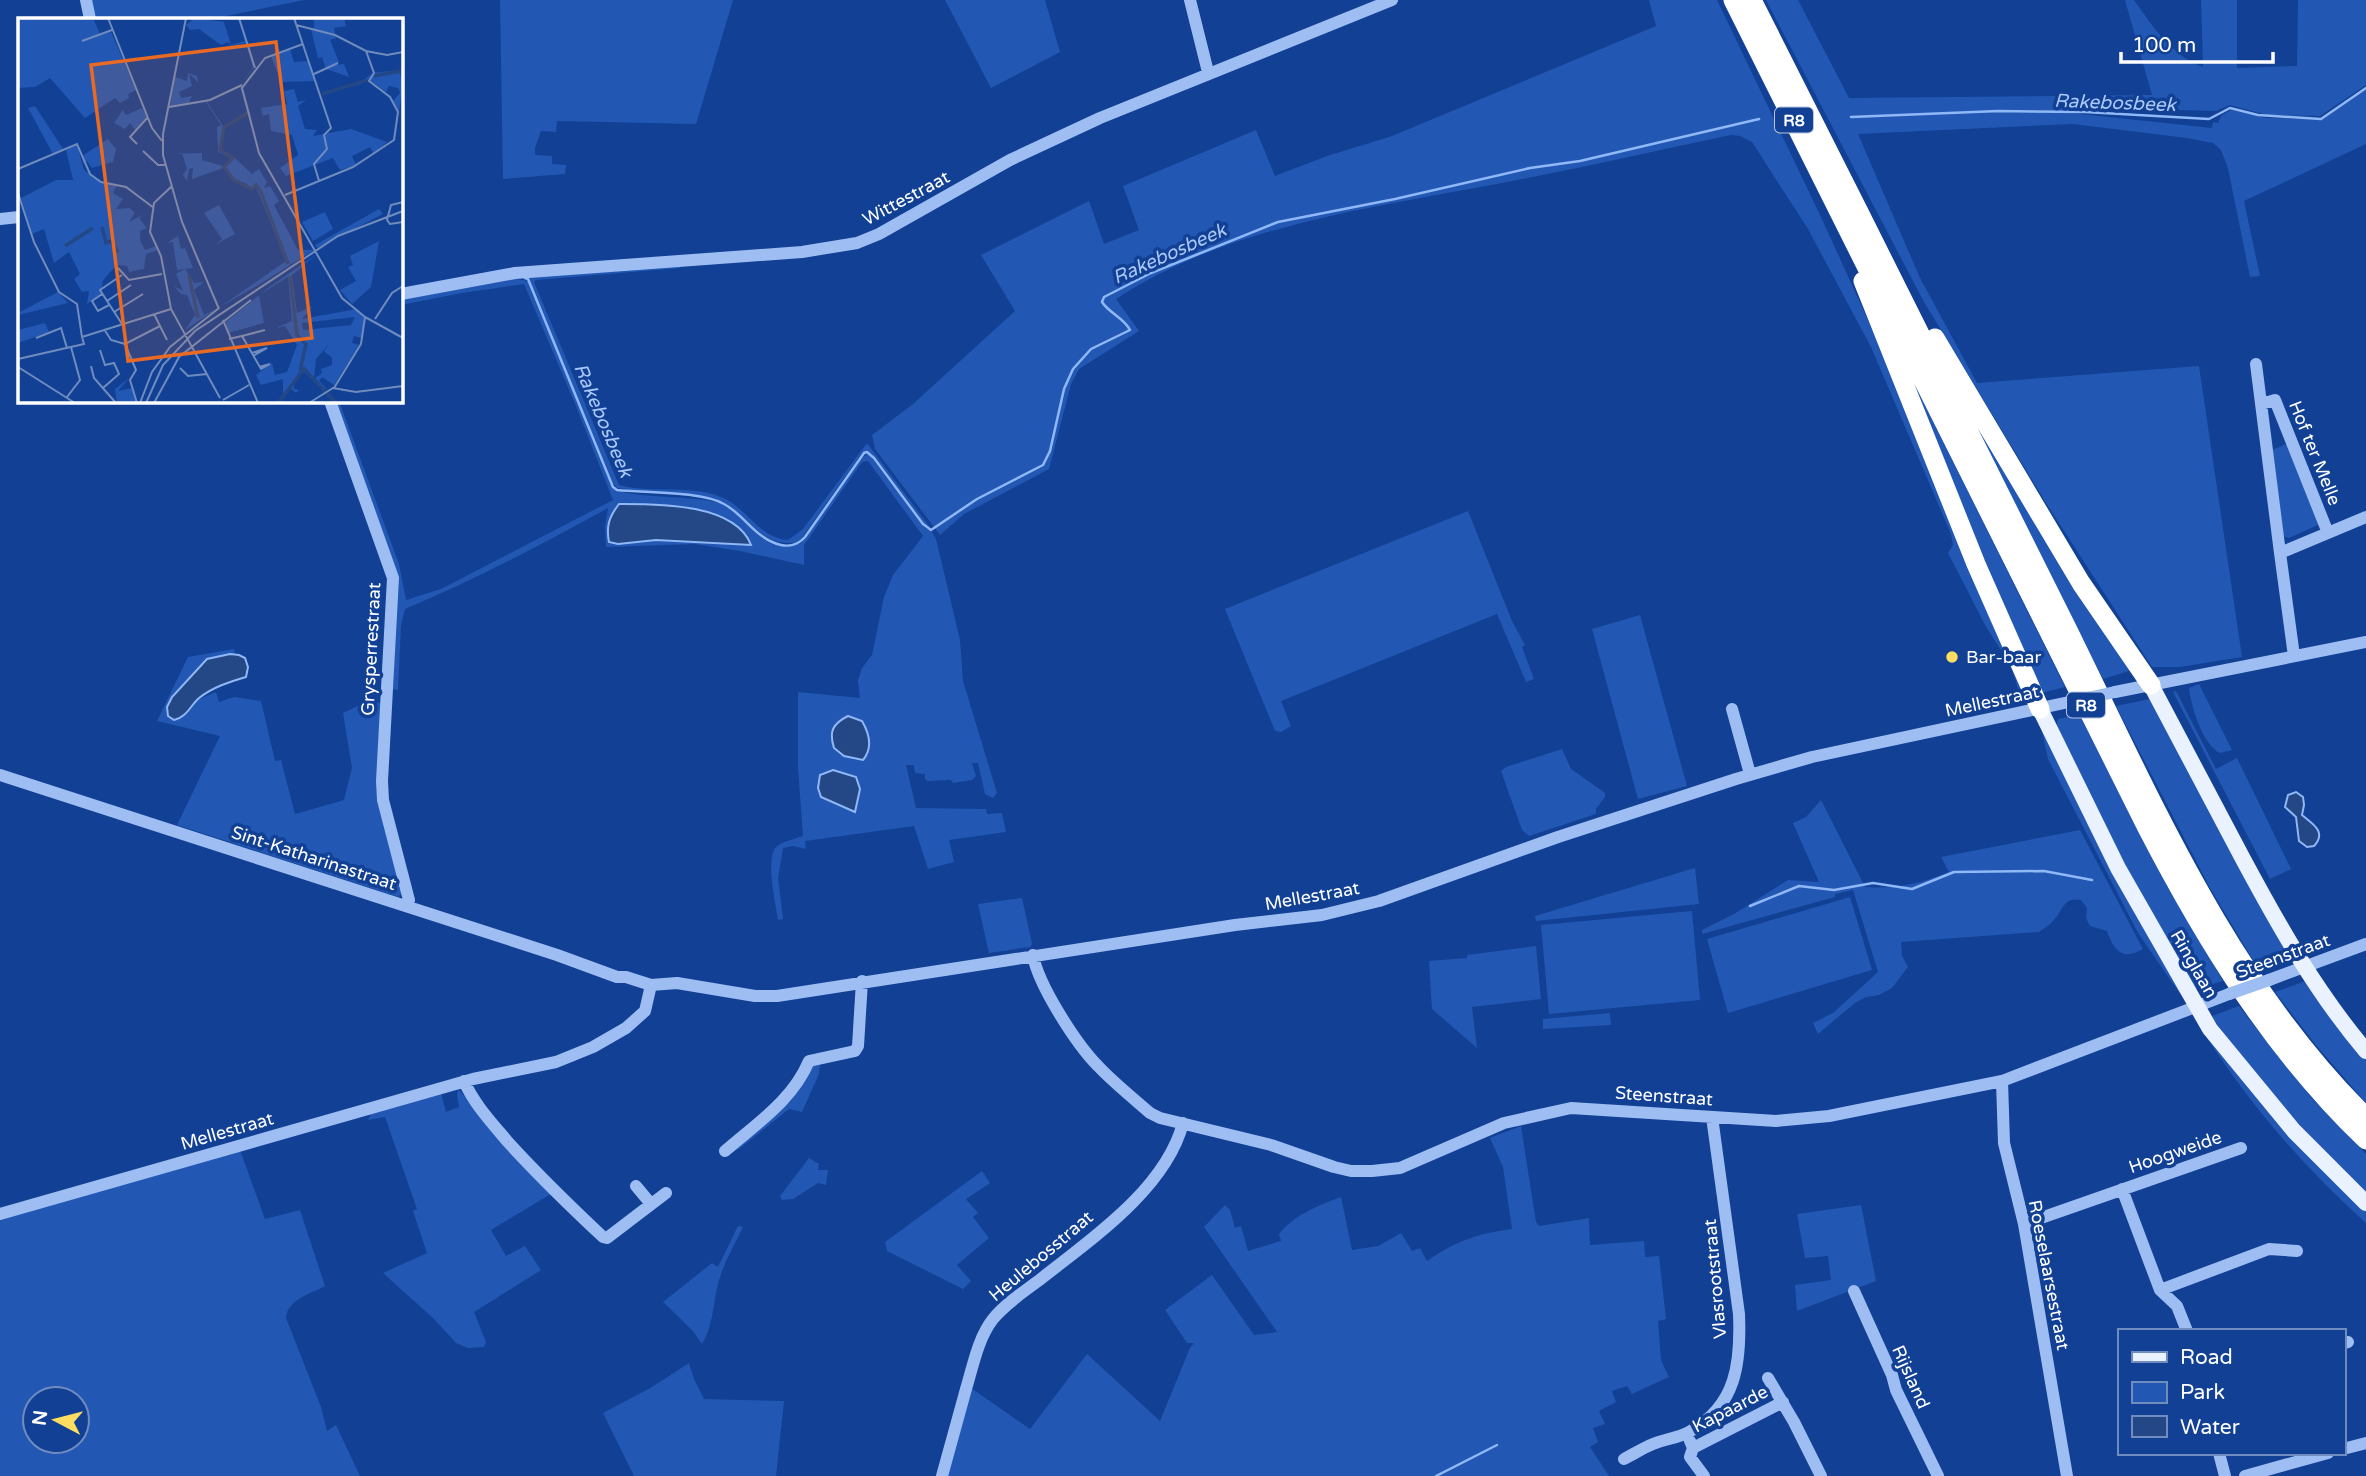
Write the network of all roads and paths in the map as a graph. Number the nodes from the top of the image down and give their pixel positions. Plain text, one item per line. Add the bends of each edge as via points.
1 (86, 0) edge
2 (1190, 0) edge
3 (1392, 0) edge
4 (1733, 0) edge
5 (1752, 0) edge
6 (90, 18) edge
7 (1208, 72) junction
8 (18, 217) edge
9 (0, 219) edge
10 (1863, 237) junction
11 (402, 294) edge
12 (2256, 364) dead end
13 (330, 402) edge
14 (2261, 404) junction
15 (2366, 517) edge
16 (2328, 533) junction
17 (2280, 553) junction
18 (2366, 642) edge
19 (2294, 656) junction
20 (2151, 685) junction
21 (1732, 709) dead end
22 (2040, 709) junction
23 (1750, 774) junction
24 (0, 775) edge
25 (407, 906) junction
26 (2366, 944) edge
27 (1033, 956) junction
28 (2304, 967) junction
29 (862, 981) junction
30 (650, 990) junction
31 (2196, 1006) junction
32 (2366, 1051) edge
33 (464, 1081) junction
34 (2002, 1081) junction
35 (1712, 1117) junction
36 (2366, 1117) edge
37 (1183, 1124) junction
38 (2366, 1140) edge
39 (2241, 1148) dead end
40 (725, 1151) dead end
41 (636, 1185) dead end
42 (2122, 1189) junction
43 (666, 1193) dead end
44 (2366, 1203) edge
45 (650, 1205) junction
46 (0, 1214) edge
47 (2024, 1224) junction
48 (2297, 1251) dead end
49 (2160, 1290) junction
50 (1854, 1291) dead end
51 (2186, 1329) edge
52 (1768, 1378) dead end
53 (1783, 1402) junction
54 (1687, 1434) junction
55 (2366, 1443) edge
56 (1693, 1448) junction
57 (2345, 1448) edge
58 (2220, 1455) edge
59 (2321, 1455) edge
60 (1624, 1459) dead end
61 (942, 1476) edge
62 (1704, 1476) edge
63 (1821, 1476) edge
64 (1938, 1476) edge
65 (2067, 1476) edge
66 (2225, 1476) edge
67 (2245, 1476) edge

1 - 6 street
2 - 7 street
3 - 7 street, Wittestraat
4 - 10 highway, R8
5 - 10 highway, R8
7 - 11 street, Wittestraat via 1010,160 857,243 735,258 515,273
8 - 9 street
10 - 20 highway, R8 via 1894,264 2081,583
10 - 22 highway, R8 via 1865,290 1976,565
10 - 36 highway, R8 via 2208,908 2265,997
10 - 38 highway, R8 via 2147,828 2195,918 2249,1004 2308,1078
12 - 14 street, Hof ter Melle
13 - 25 street, Grysperrestraat via 393,578 382,781
14 - 16 street, Hof ter Melle via 2275,400
14 - 17 street, Hof ter Melle
15 - 16 street, Hof ter Melle
16 - 17 street, Hof ter Melle
17 - 19 street, Hof ter Melle
18 - 19 street, Mellestraat
19 - 20 street, Mellestraat
20 - 22 street, Mellestraat, bridge
20 - 28 main road
21 - 23 street
22 - 23 street, Mellestraat
22 - 31 main road, Ringlaan via 2118,868
23 - 27 street, Mellestraat via 1379,901 1322,915
24 - 25 street, Sint-Katharinastraat
25 - 30 street, Sint-Katharinastraat
26 - 28 street, Steenstraat
27 - 29 street, Mellestraat
27 - 37 street, Steenstraat via 1043,984 1097,1066 1150,1113
28 - 31 street, Steenstraat, bridge
28 - 32 main road
29 - 30 street, Mellestraat via 777,996 702,988
29 - 40 street via 855,1051 809,1061 790,1095
30 - 33 street, Mellestraat via 645,1011 593,1047 556,1062
31 - 34 street, Steenstraat
31 - 44 main road, Ringlaan via 2294,1131
33 - 45 street via 469,1094 524,1159 603,1237
33 - 46 street, Mellestraat
34 - 35 street, Steenstraat via 1829,1116 1776,1121
34 - 47 street, Roeselaarsestraat via 2004,1143
35 - 37 street, Steenstraat via 1571,1108 1504,1123 1400,1168 1373,1171 1334,1167 1271,1145
35 - 54 street, Vlasrootstraat via 1736,1280 1740,1340 1727,1396
37 - 61 street, Heulebosstraat via 1168,1161 1135,1200 991,1321 972,1367
39 - 42 street, Hoogweide
41 - 45 street
42 - 47 street, Hoogweide
42 - 49 street, Hoogweide
43 - 45 street
47 - 65 street, Roeselaarsestraat
48 - 49 street via 2269,1249
49 - 51 street, Hoogweide via 2177,1306
50 - 64 street, Rijsland
52 - 53 street, Kapaarde
53 - 56 street, Kapaarde
53 - 63 street, Kapaarde
54 - 56 street
54 - 60 street, Vlasrootstraat
55 - 57 street
56 - 62 street via 1690,1457
58 - 66 street
59 - 67 street

